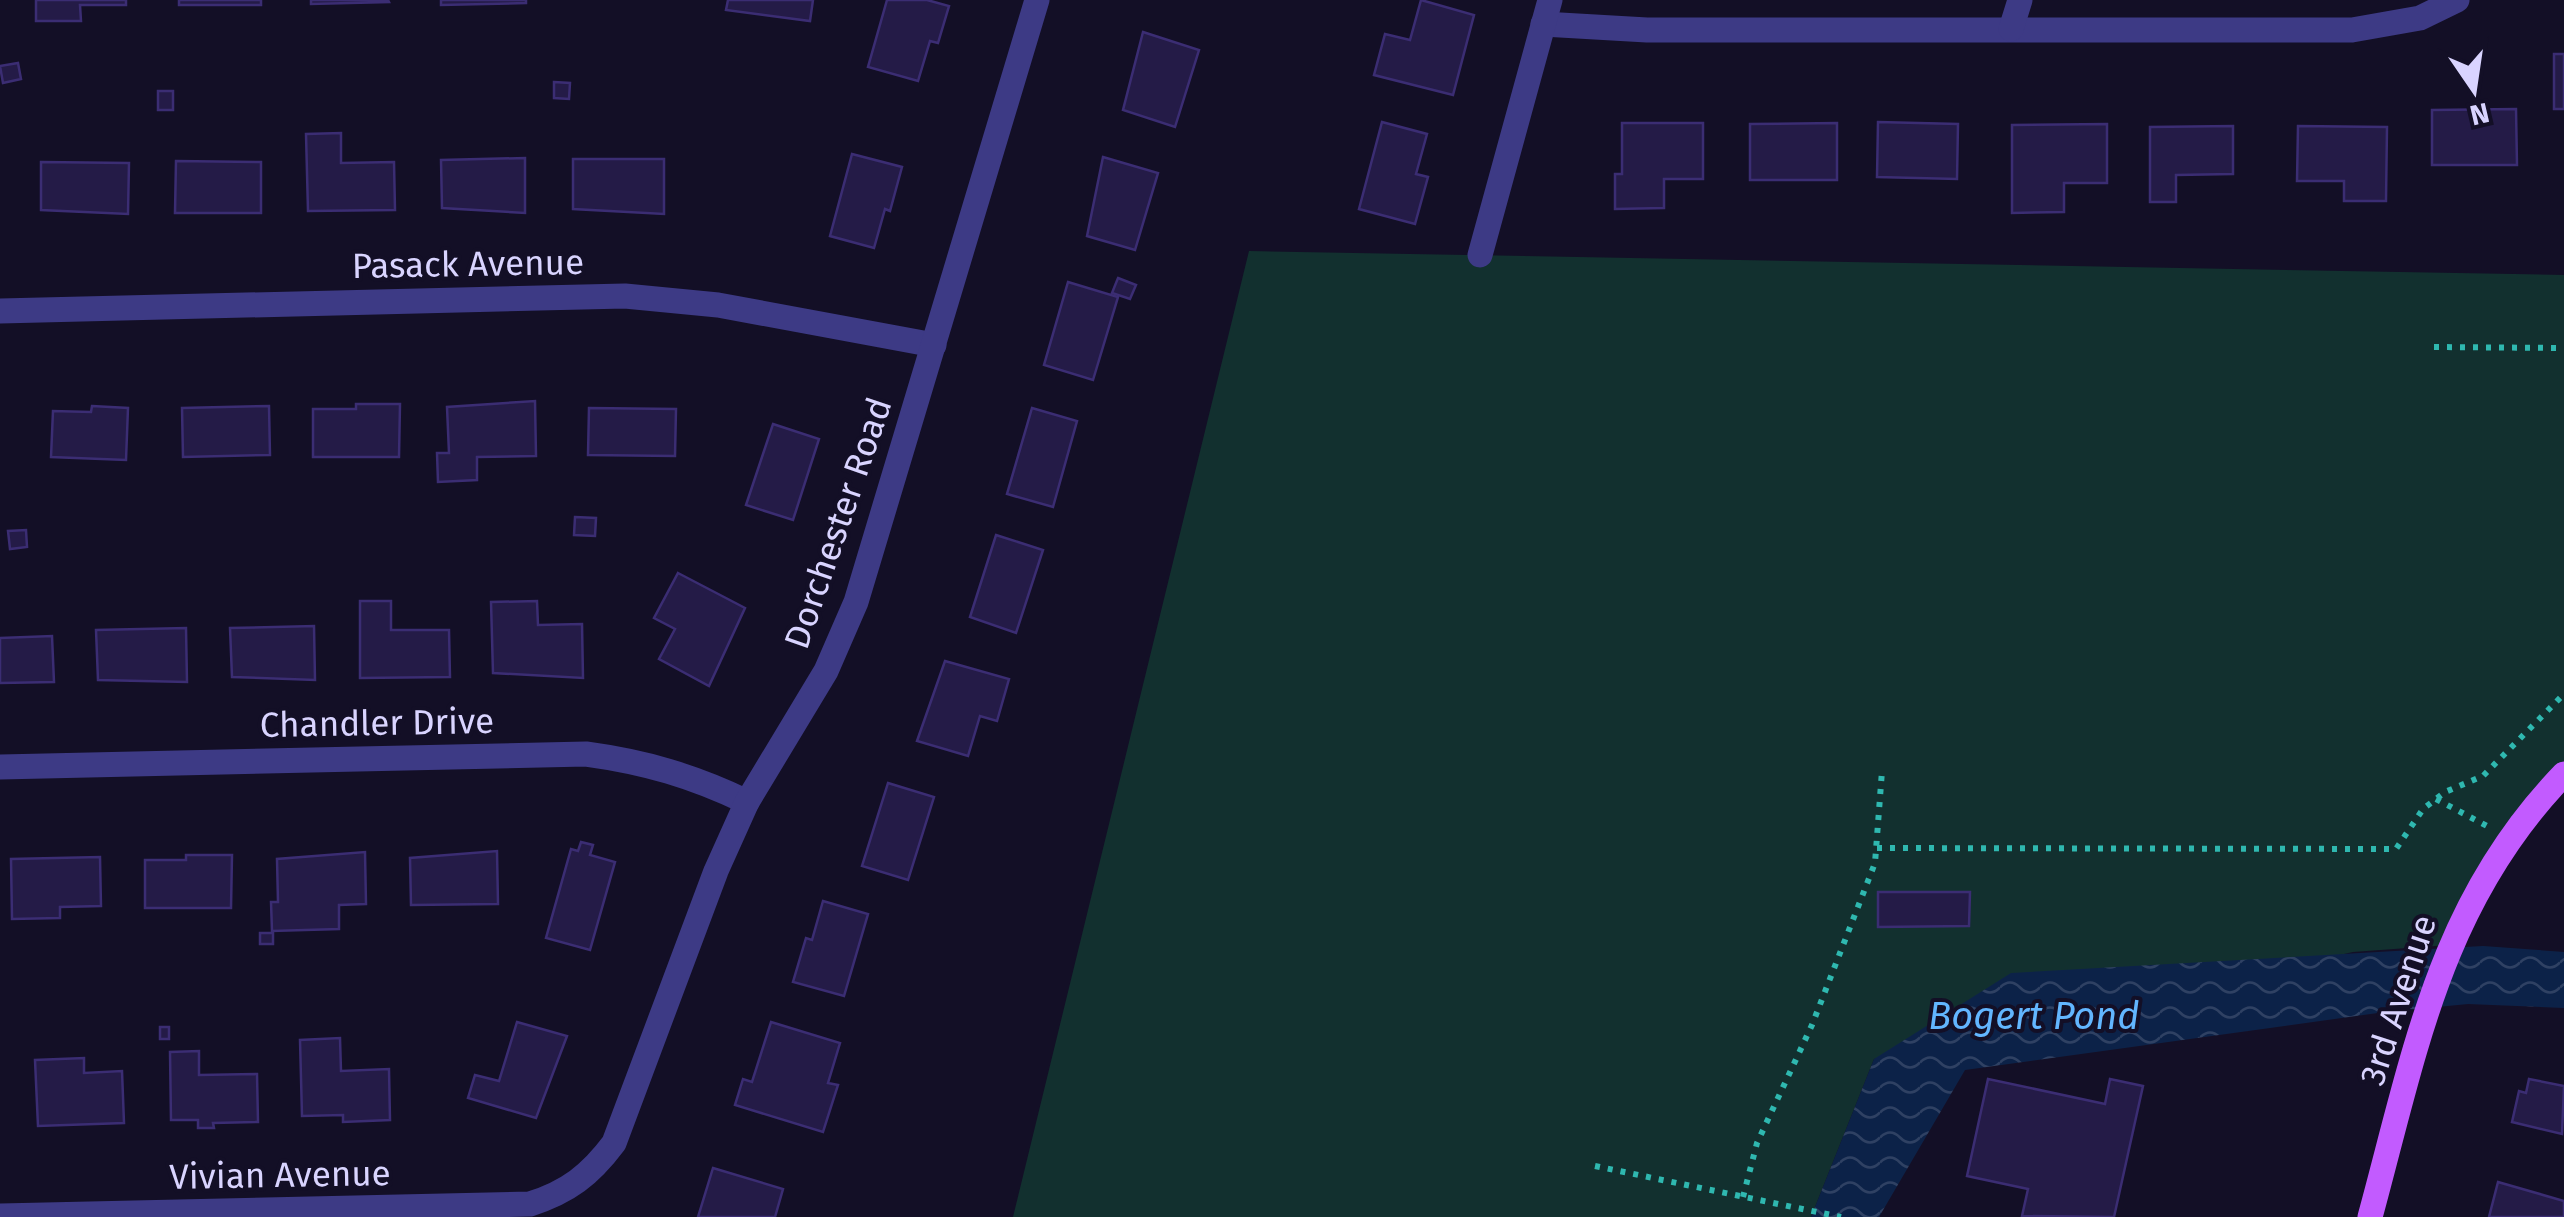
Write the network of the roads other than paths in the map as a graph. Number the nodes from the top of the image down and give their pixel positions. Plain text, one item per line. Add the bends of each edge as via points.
1 (1038, 0) edge
2 (2020, 0) edge
3 (2457, 0) edge
4 (1547, 12) edge
5 (2010, 29) junction
6 (1480, 256) dead end
7 (0, 311) edge
8 (934, 345) junction
9 (0, 766) edge
10 (2564, 774) edge
11 (747, 802) junction
12 (559, 1195) joint
13 (0, 1216) edge
14 (2370, 1217) edge

1 - 8 street, Dorchester Road
2 - 5 street
3 - 5 street via 2420,18 2352,30
4 - 5 street via 1646,30
4 - 6 street
7 - 8 street, Pasack Avenue via 625,296 718,304
8 - 11 street, Dorchester Road via 856,602 826,670
9 - 11 street, Chandler Drive via 586,754 692,776
10 - 14 main road, 3rd Avenue via 2510,838 2448,945
11 - 12 street, Dorchester Road via 614,1143 592,1173
12 - 13 street, Vivian Avenue via 530,1204

